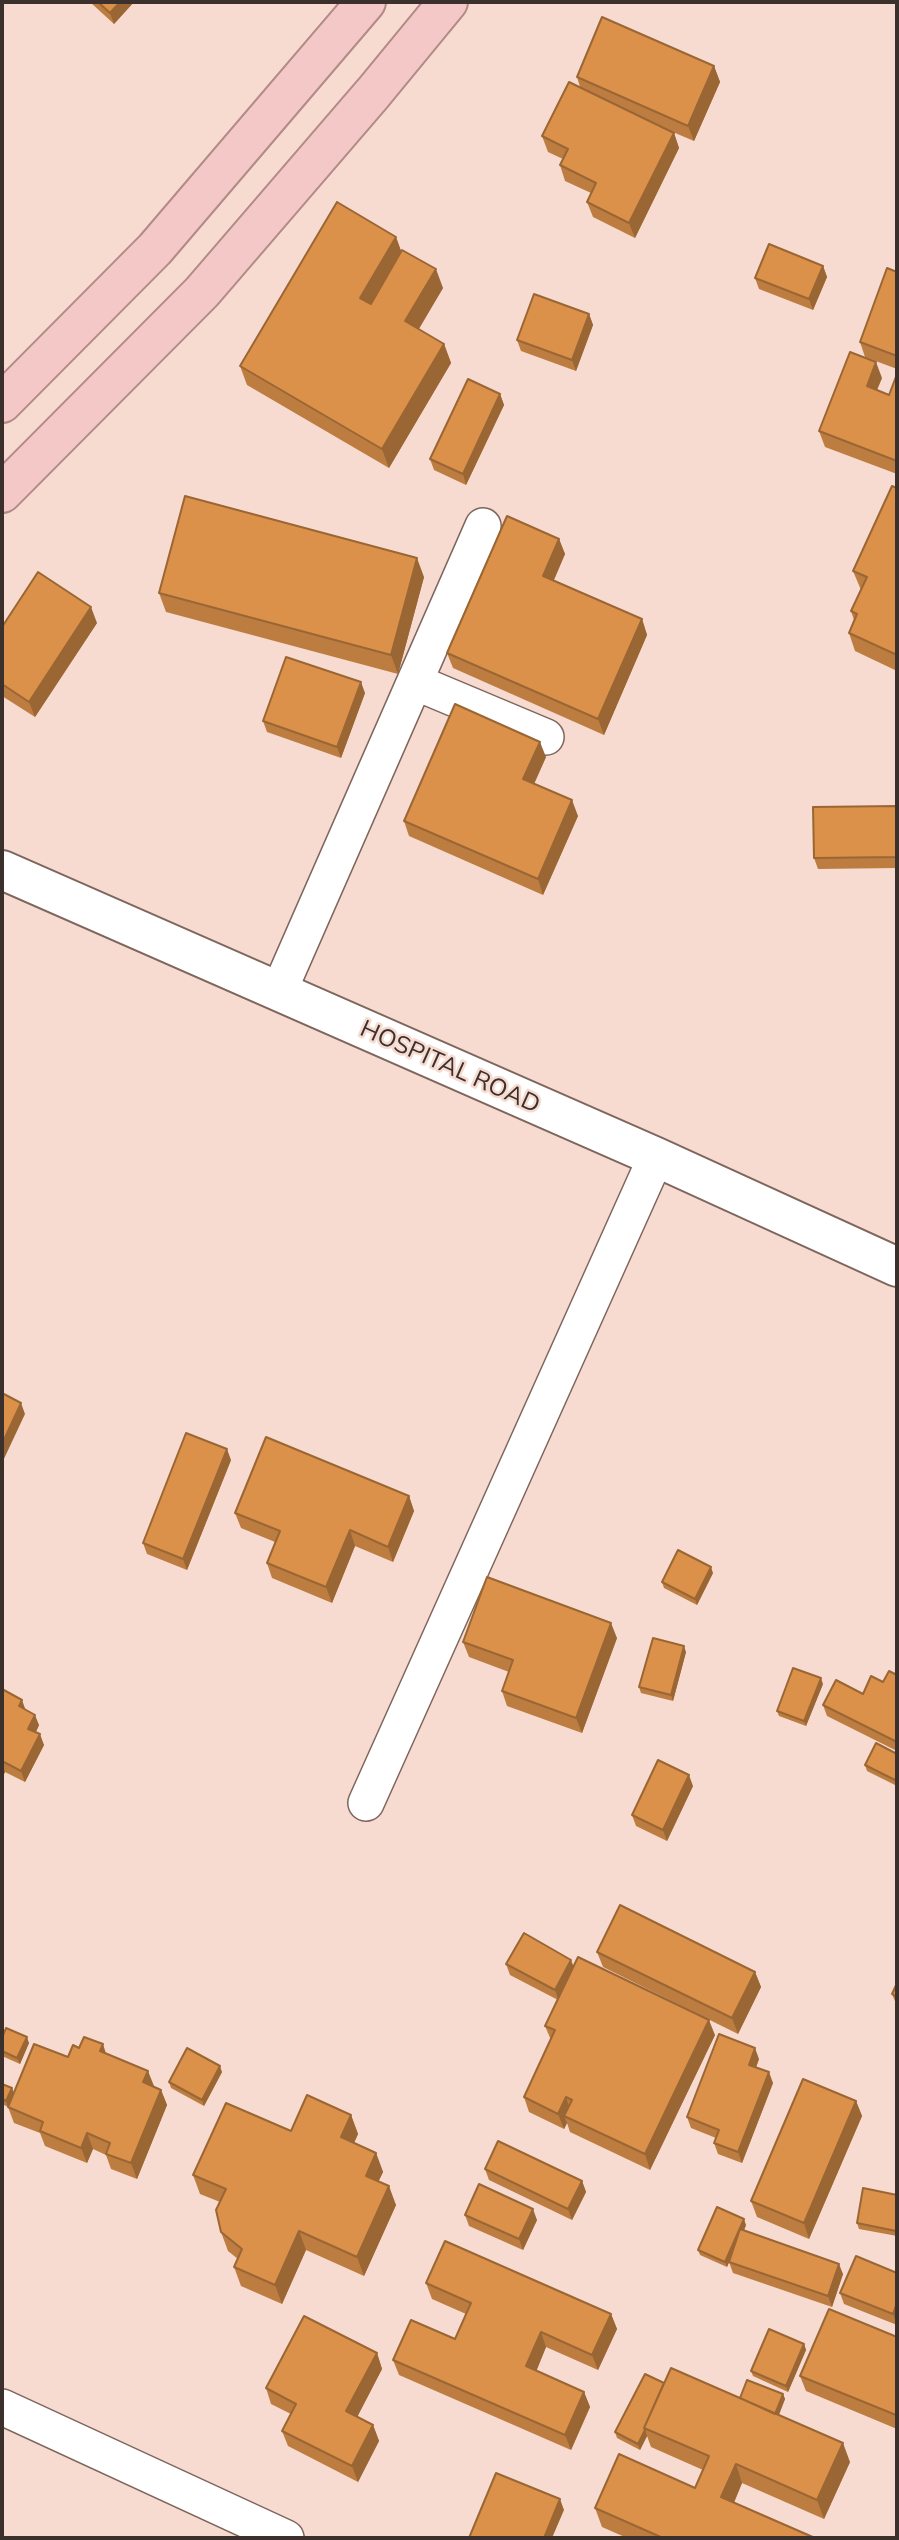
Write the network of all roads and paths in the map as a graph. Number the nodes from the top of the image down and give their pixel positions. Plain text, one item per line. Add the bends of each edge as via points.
1 (366, 2) edge
2 (448, 2) edge
3 (2, 403) edge
4 (2, 493) edge
5 (483, 527) dead end
6 (415, 682) junction
7 (546, 737) dead end
8 (2, 870) edge
9 (279, 991) junction
10 (656, 1157) junction
11 (897, 1267) edge
12 (366, 1803) dead end
13 (2, 2407) edge
14 (286, 2538) edge

1 - 3 highway via 155,249
2 - 4 highway via 202,292
5 - 6 street
6 - 7 street
6 - 9 street
8 - 9 street, HOSPITAL ROAD
9 - 10 street, HOSPITAL ROAD
10 - 11 street, HOSPITAL ROAD
10 - 12 street
13 - 14 street

